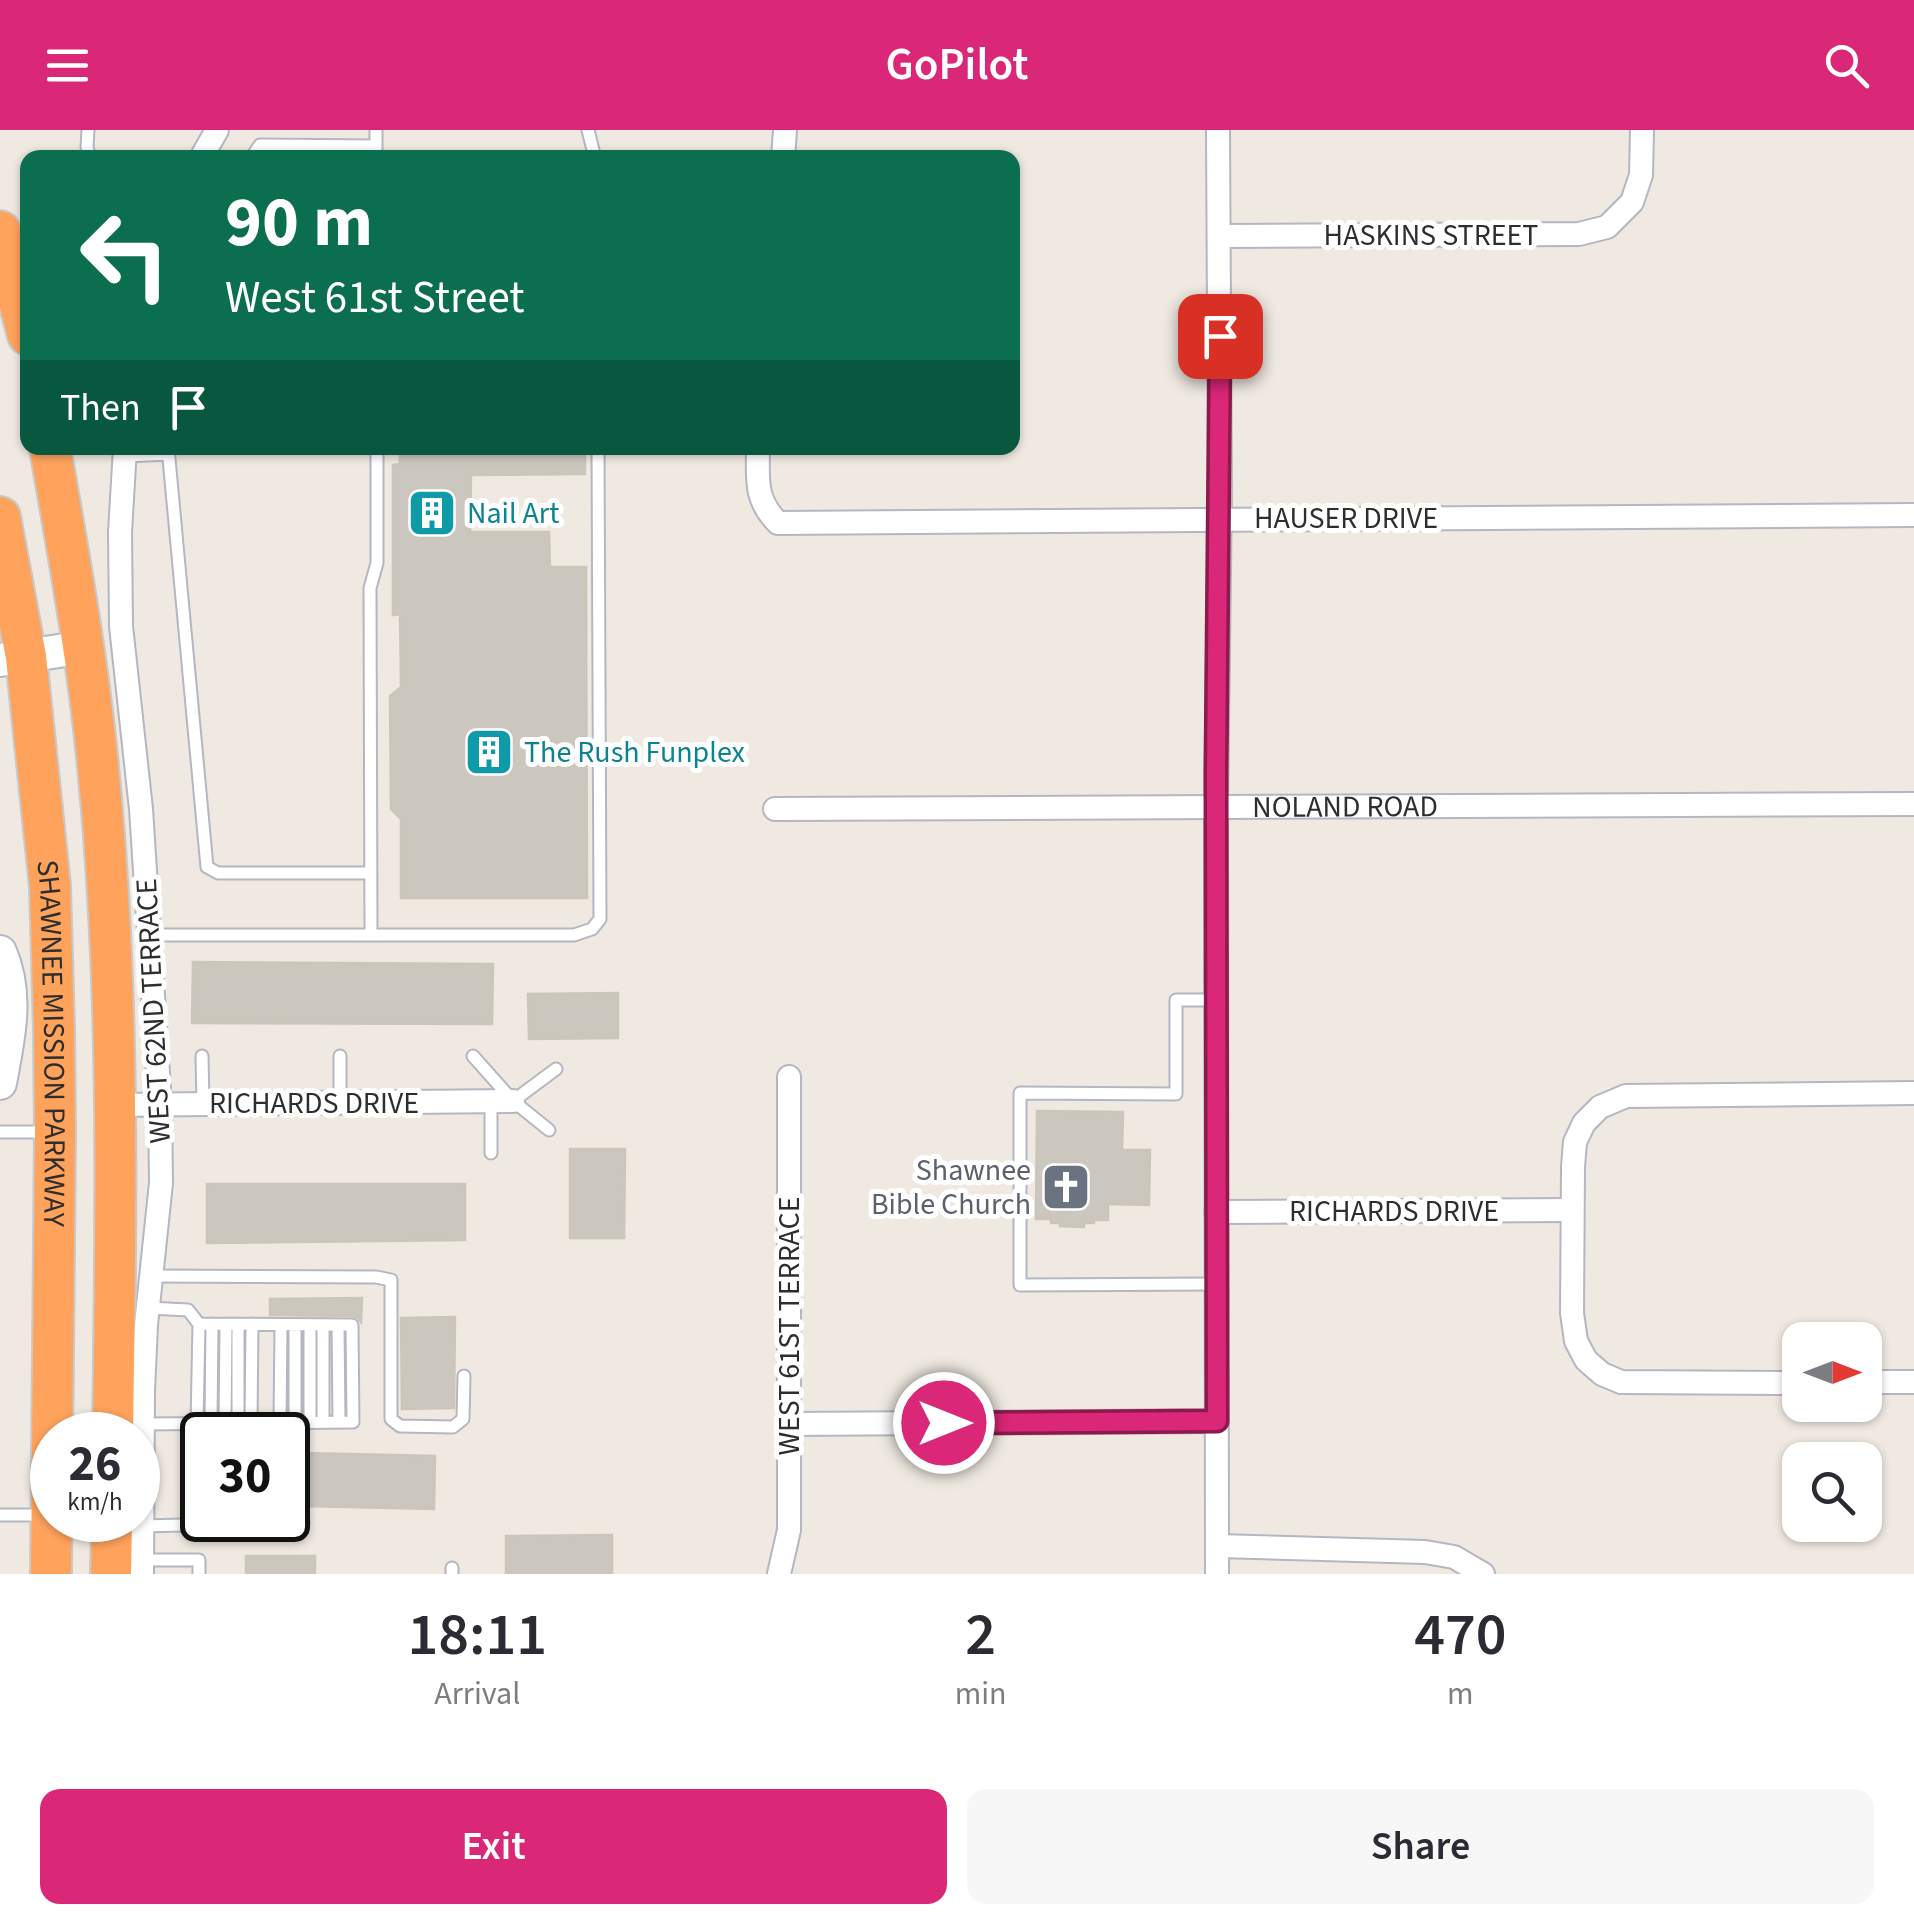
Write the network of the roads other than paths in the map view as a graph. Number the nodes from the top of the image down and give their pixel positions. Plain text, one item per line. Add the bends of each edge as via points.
1 (1218, 130) edge
2 (1642, 130) edge
3 (257, 150) edge
4 (343, 150) edge
5 (0, 231) edge
6 (1219, 236) junction
7 (20, 305) edge
8 (51, 455) edge
9 (125, 455) edge
10 (169, 455) edge
11 (376, 455) edge
12 (598, 455) edge
13 (758, 455) edge
14 (1914, 515) edge
15 (0, 518) edge
16 (1218, 521) junction
17 (85, 646) junction
18 (13, 658) edge
19 (1914, 804) edge
20 (1216, 807) junction
21 (775, 809) dead end
22 (371, 873) junction
23 (149, 935) junction
24 (371, 935) junction
25 (0, 952) edge
26 (1216, 1000) junction
27 (54, 1030) junction
28 (4, 1039) edge
29 (202, 1056) dead end
30 (340, 1056) dead end
31 (474, 1056) dead end
32 (556, 1068) dead end
33 (789, 1077) dead end
34 (0, 1083) edge
35 (1914, 1092) edge
36 (502, 1102) junction
37 (340, 1103) junction
38 (160, 1104) junction
39 (203, 1104) junction
40 (115, 1105) junction
41 (549, 1130) dead end
42 (0, 1132) edge
43 (55, 1132) junction
44 (491, 1153) dead end
45 (115, 1208) junction
46 (1572, 1210) junction
47 (1216, 1212) junction
48 (151, 1276) junction
49 (1216, 1284) junction
50 (148, 1308) junction
51 (206, 1324) junction
52 (232, 1324) junction
53 (252, 1324) junction
54 (281, 1325) junction
55 (295, 1325) junction
56 (316, 1325) junction
57 (464, 1376) dead end
58 (1882, 1382) edge
59 (1914, 1382) edge
60 (1782, 1383) edge
61 (53, 1412) edge
62 (127, 1412) edge
63 (131, 1412) edge
64 (222, 1412) edge
65 (225, 1412) edge
66 (227, 1412) edge
67 (280, 1412) edge
68 (295, 1412) edge
69 (1217, 1421) junction
70 (310, 1422) edge
71 (317, 1422) junction
72 (789, 1424) junction
73 (0, 1515) edge
74 (30, 1515) edge
75 (52, 1542) edge
76 (129, 1542) edge
77 (1217, 1546) junction
78 (132, 1569) edge
79 (51, 1574) edge
80 (198, 1574) edge
81 (778, 1574) edge
82 (1217, 1574) edge
83 (1484, 1574) edge

1 - 6 street
2 - 6 street, HASKINS STREET via 1642,175 1632,202 1607,227 1579,234
3 - 4 lane
5 - 7 highway
6 - 16 street
8 - 17 highway, SHAWNEE MISSION PARKWAY
9 - 23 street, WEST 62ND TERRACE via 122,626
10 - 22 lane via 207,867 218,873
11 - 22 lane
12 - 24 lane via 600,919 574,935
13 - 16 street, HAUSER DRIVE via 758,487 778,523
14 - 16 street, HAUSER DRIVE
15 - 18 highway, SHAWNEE MISSION PARKWAY
16 - 20 street
17 - 18 street
17 - 40 highway, SHAWNEE MISSION PARKWAY via 109,903
18 - 27 highway, SHAWNEE MISSION PARKWAY via 50,886
19 - 20 street, NOLAND ROAD
20 - 21 street, NOLAND ROAD
20 - 26 street
22 - 24 lane
23 - 24 lane
23 - 38 street, WEST 62ND TERRACE
25 - 28 street via 9,973
26 - 47 street
26 - 49 lane via 1176,1000 1176,1094 1020,1094 1020,1285
27 - 40 highway
27 - 43 highway, SHAWNEE MISSION PARKWAY
28 - 34 street
29 - 39 lane
30 - 37 lane
31 - 36 lane
32 - 36 lane
33 - 72 street, WEST 61ST TERRACE
35 - 46 street via 1626,1096 1584,1122 1575,1142
36 - 37 street, RICHARDS DRIVE
36 - 41 lane
36 - 44 lane
37 - 39 street, RICHARDS DRIVE
38 - 39 street, RICHARDS DRIVE
38 - 40 street, RICHARDS DRIVE
38 - 48 street, WEST 62ND TERRACE via 161,1182
40 - 45 highway, SHAWNEE MISSION PARKWAY
42 - 43 lane
43 - 45 highway
43 - 61 highway, SHAWNEE MISSION PARKWAY
45 - 62 highway, SHAWNEE MISSION PARKWAY
46 - 47 street, RICHARDS DRIVE
46 - 60 street via 1576,1341 1602,1374 1641,1384
47 - 49 street
48 - 50 street, WEST 62ND TERRACE
48 - 57 lane via 392,1280 392,1418 400,1426 453,1427 463,1419
49 - 69 street
50 - 51 lane via 188,1310
50 - 63 street, WEST 62ND TERRACE
51 - 52 lane
51 - 64 lane
52 - 53 lane
52 - 65 lane
53 - 54 lane
53 - 66 lane
54 - 55 lane
54 - 67 lane
55 - 56 lane
55 - 68 lane
56 - 71 lane
56 - 71 lane via 352,1326 353,1422
58 - 59 street
69 - 72 street
69 - 77 street
70 - 71 lane
72 - 81 street, WEST 61ST TERRACE via 790,1530
73 - 74 lane
75 - 79 highway, SHAWNEE MISSION PARKWAY
76 - 78 highway
77 - 82 street
77 - 83 street via 1426,1552 1454,1557
78 - 80 lane via 199,1560

